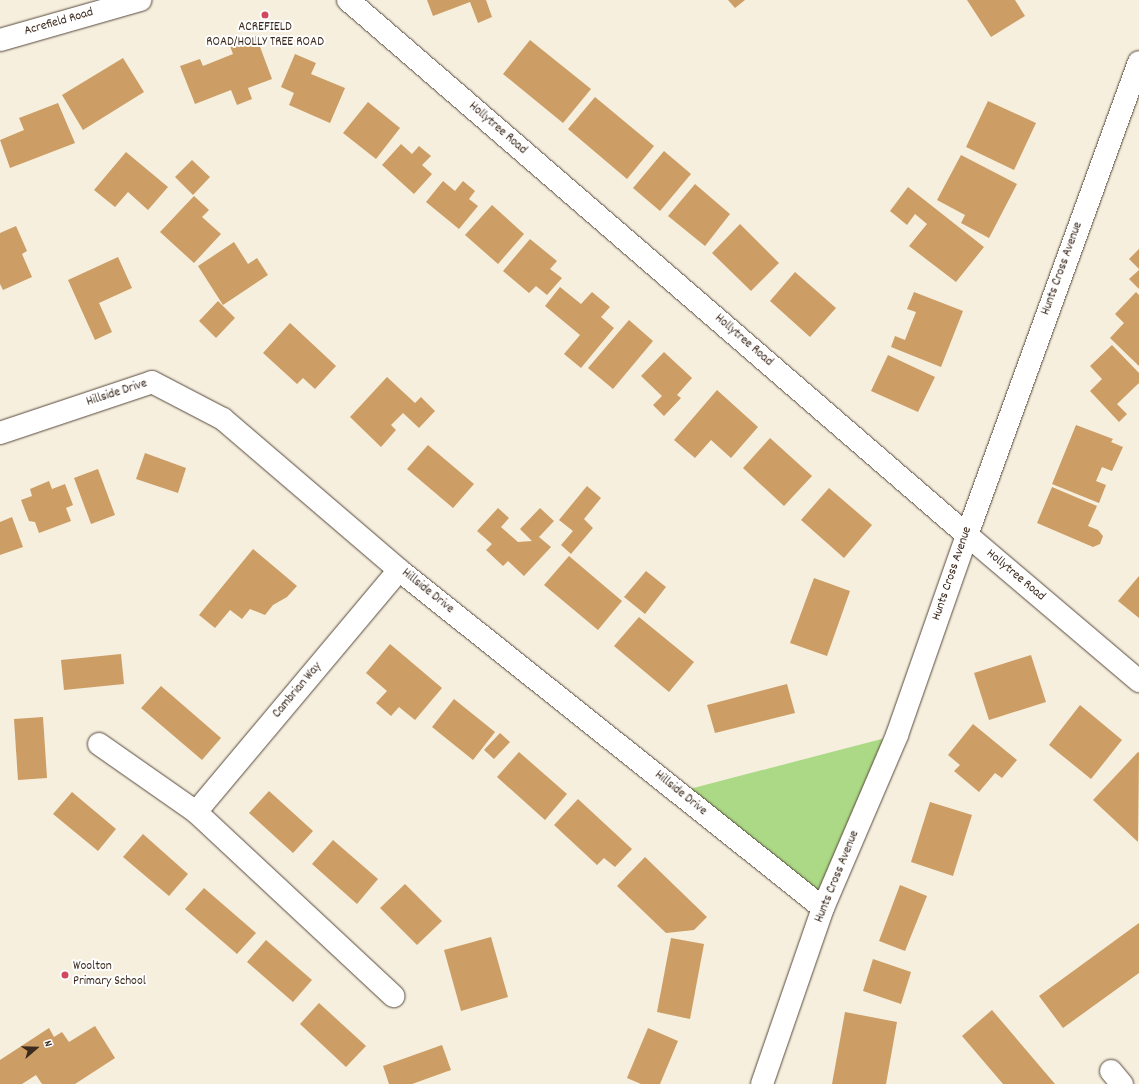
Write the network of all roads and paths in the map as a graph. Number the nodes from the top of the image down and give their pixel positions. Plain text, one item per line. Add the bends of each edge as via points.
1 (140, 0) edge
2 (348, 0) edge
3 (0, 40) edge
4 (1138, 66) edge
5 (0, 433) edge
6 (967, 535) junction
7 (399, 570) junction
8 (1139, 681) edge
9 (99, 744) dead end
10 (196, 812) junction
11 (823, 908) junction
12 (393, 996) dead end
13 (762, 1084) edge

1 - 3 street, Acrefield Road
2 - 6 street, Hollytree Road
4 - 6 street, Hunts Cross Avenue
5 - 7 street, Hillside Drive via 152,382 223,419
6 - 8 street, Hollytree Road
6 - 11 street, Hunts Cross Avenue via 897,735
7 - 10 street, Cambrian Way
7 - 11 street, Hillside Drive
9 - 10 street
10 - 12 street
11 - 13 street, Hunts Cross Avenue

